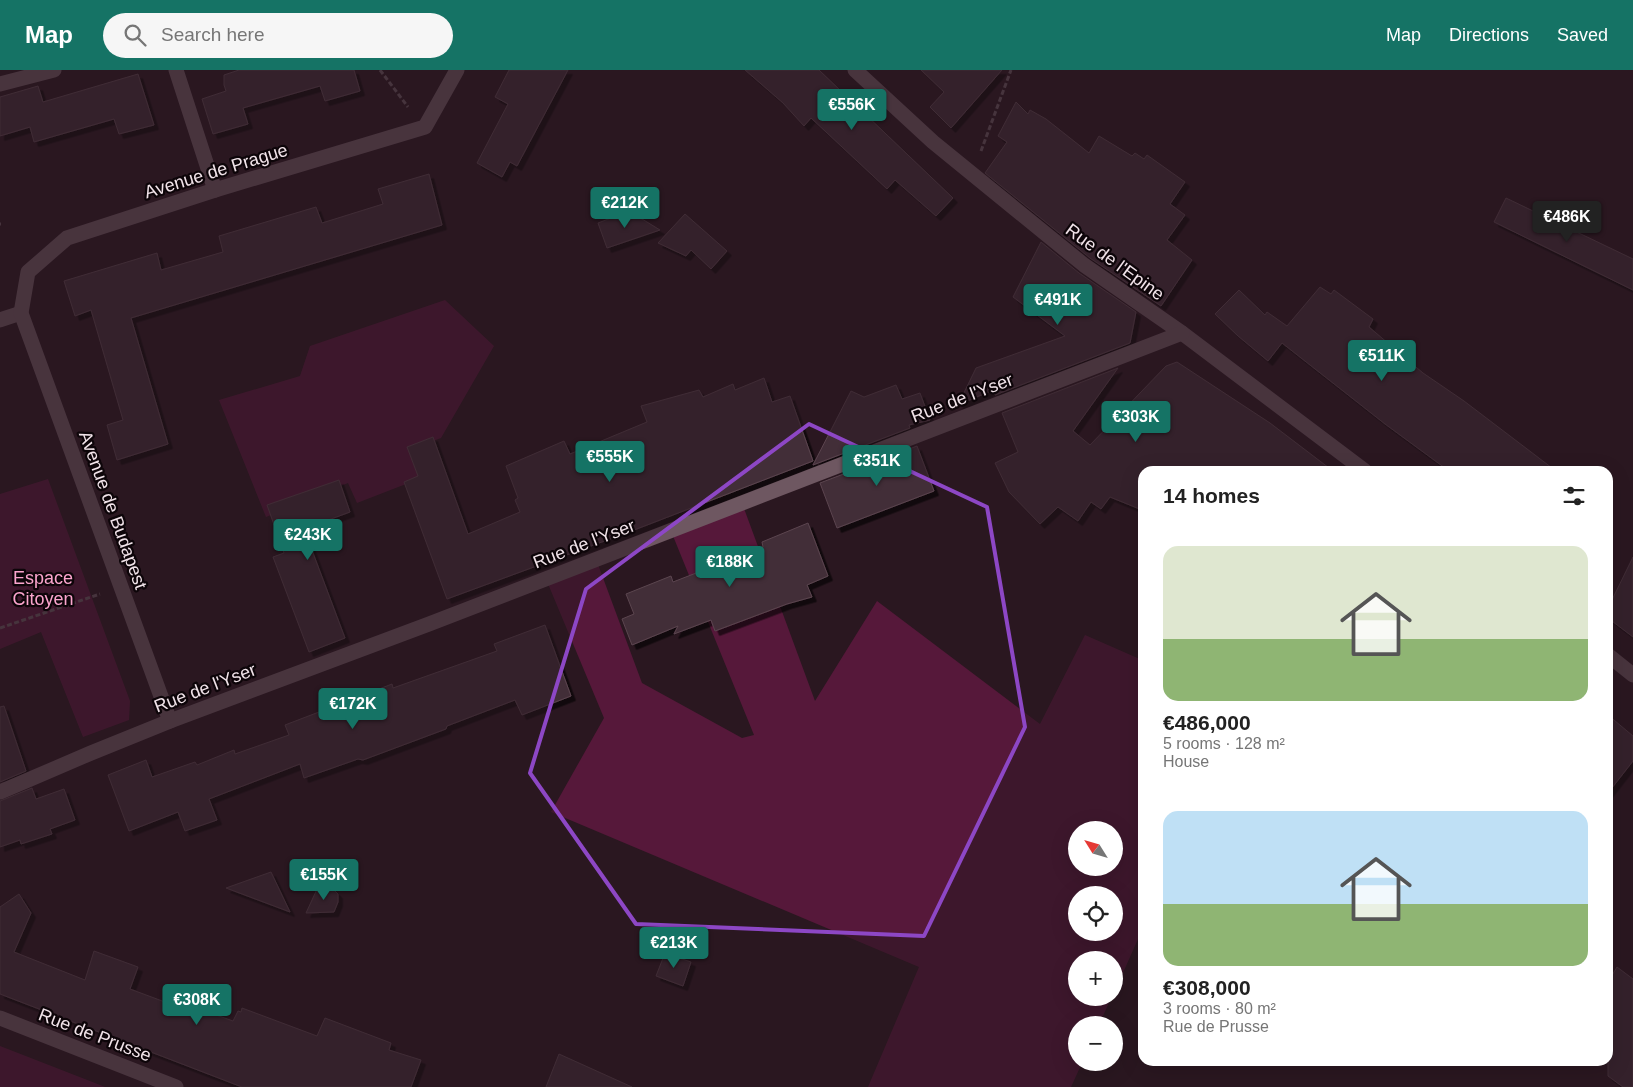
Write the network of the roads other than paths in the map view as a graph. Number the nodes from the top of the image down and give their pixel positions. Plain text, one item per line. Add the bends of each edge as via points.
1 (54, 70) edge
2 (176, 70) edge
3 (457, 70) edge
4 (855, 70) edge
5 (0, 84) edge
6 (215, 190) junction
7 (21, 313) junction
8 (0, 320) edge
9 (1182, 333) junction
10 (1357, 466) edge
11 (1613, 659) edge
12 (1633, 675) edge
13 (170, 720) junction
14 (0, 792) edge
15 (0, 1018) edge
16 (176, 1087) edge

1 - 5 street
2 - 6 street
3 - 6 street, Avenue de Prague via 425,127
4 - 9 street, Rue de l'Epine via 933,142 1084,265
6 - 7 street, Avenue de Prague via 67,238 28,272
7 - 8 street
7 - 13 street, Avenue de Budapest
9 - 10 street, Rue de l'Epine
9 - 13 street, Rue de l'Yser via 429,624
11 - 12 street
13 - 14 street, Rue de l'Yser
15 - 16 street, Rue de Prusse

